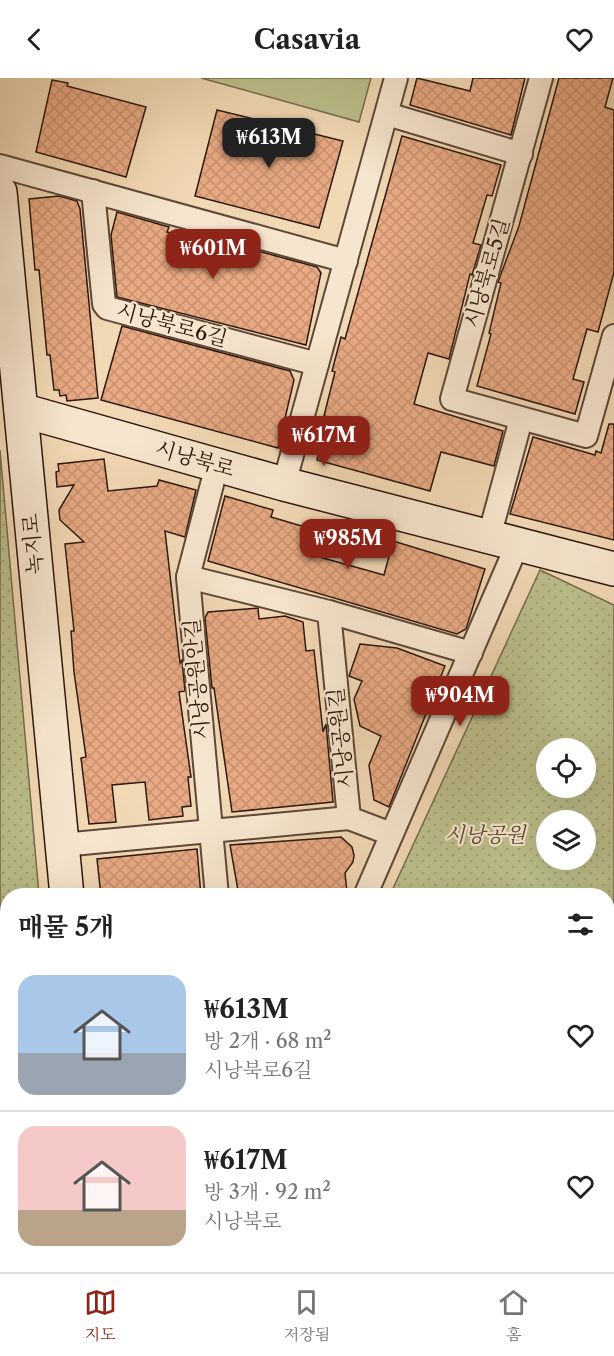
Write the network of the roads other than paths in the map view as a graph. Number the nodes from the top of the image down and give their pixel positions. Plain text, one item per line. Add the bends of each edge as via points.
1 (396, 78) edge
2 (541, 78) edge
3 (387, 114) junction
4 (521, 154) junction
5 (0, 166) edge
6 (93, 191) junction
7 (0, 192) edge
8 (346, 261) junction
9 (614, 336) edge
10 (317, 364) junction
11 (21, 410) junction
12 (521, 419) junction
13 (217, 465) junction
14 (284, 484) junction
15 (503, 540) junction
16 (614, 569) edge
17 (188, 577) junction
18 (329, 612) junction
19 (471, 653) junction
20 (350, 818) junction
21 (210, 831) junction
22 (392, 834) junction
23 (62, 845) junction
24 (65, 888) edge
25 (216, 888) edge
26 (368, 888) edge

1 - 3 street
2 - 4 street, 시낭북로5길
3 - 4 street
3 - 8 street
4 - 12 street, 시낭북로5길 via 452,399
5 - 6 street
6 - 8 street
6 - 10 street, 시낭북로6길 via 107,308
7 - 11 street, 녹지로
8 - 10 street
9 - 12 street, 시낭북로5길 via 586,436
10 - 14 street
11 - 13 street, 시낭북로
11 - 23 street, 녹지로
12 - 15 street
13 - 14 street, 시낭북로
13 - 17 street, 시낭공원안길
14 - 15 street, 시낭북로
15 - 16 street, 시낭북로
15 - 19 street
17 - 18 street
17 - 21 street, 시낭공원안길
18 - 19 street
18 - 20 street, 시낭공원길
19 - 22 street
20 - 21 street
20 - 22 street, 시낭공원길
21 - 23 street
21 - 25 street, 시낭공원안길
22 - 26 street
23 - 24 street, 녹지로

